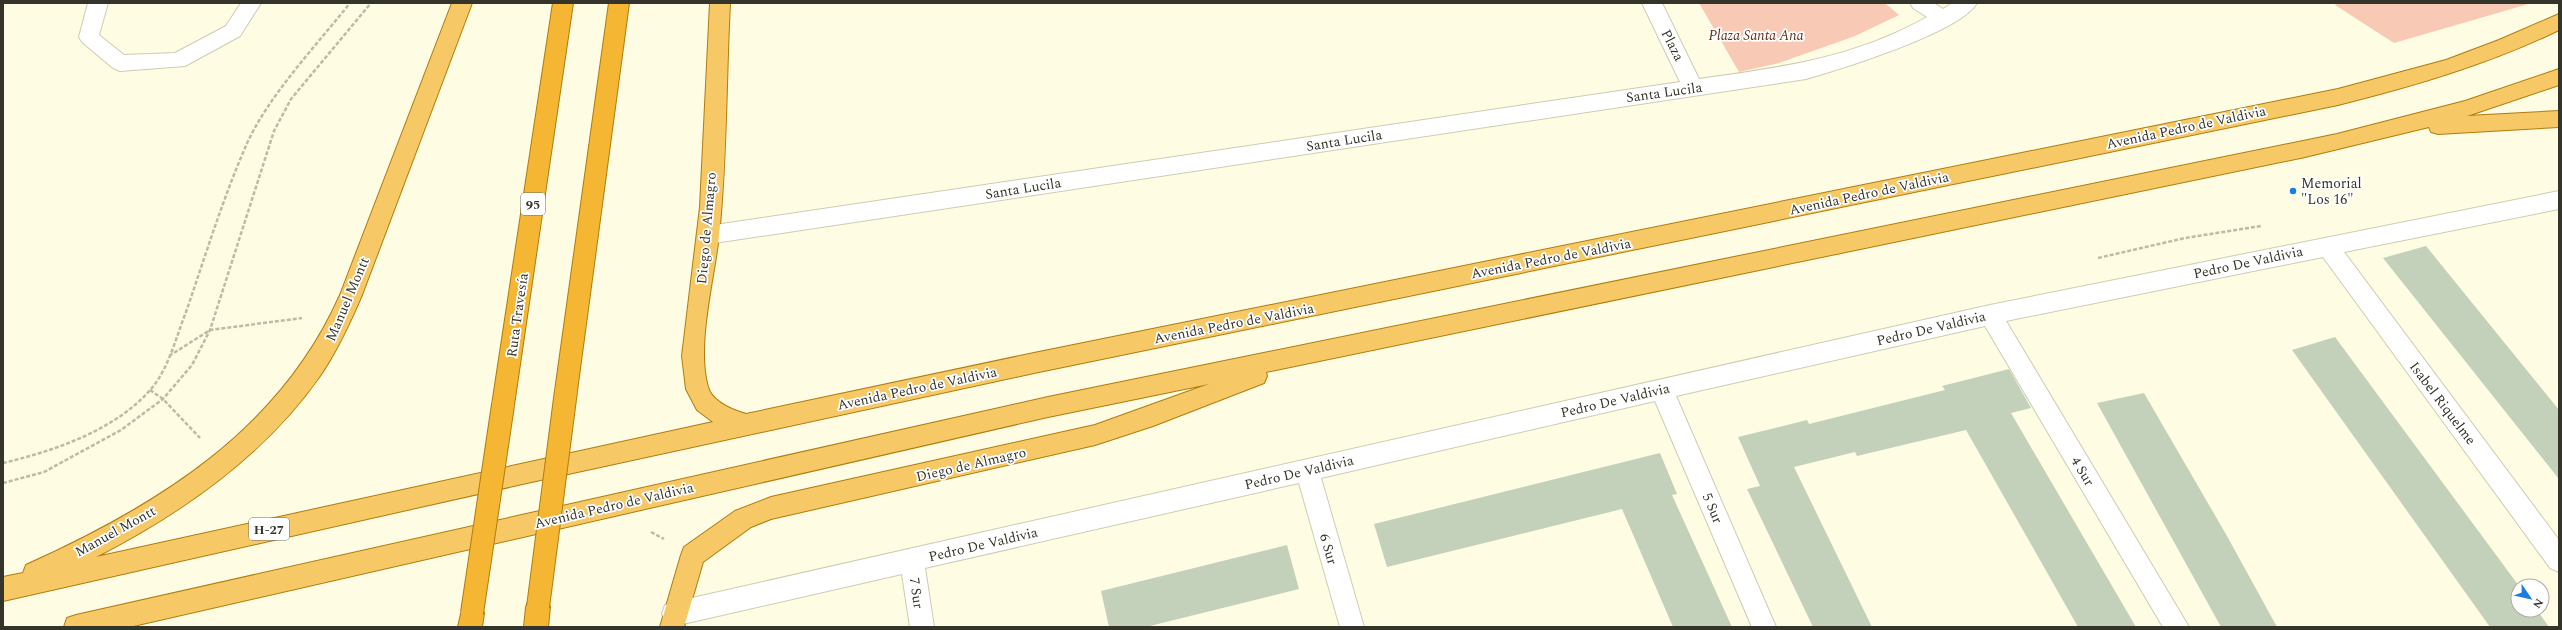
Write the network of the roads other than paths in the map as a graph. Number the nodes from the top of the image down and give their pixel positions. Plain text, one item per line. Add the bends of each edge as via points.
1 (98, 3) edge
2 (251, 3) edge
3 (462, 3) edge
4 (563, 3) edge
5 (619, 3) edge
6 (720, 3) edge
7 (1652, 3) edge
8 (1920, 3) edge
9 (1967, 3) edge
10 (1944, 19) junction
11 (2559, 21) edge
12 (2559, 77) edge
13 (1692, 87) junction
14 (2559, 119) edge
15 (2399, 128) junction
16 (2559, 200) edge
17 (708, 235) junction
18 (2327, 246) junction
19 (1990, 315) junction
20 (1325, 350) junction
21 (1662, 390) junction
22 (747, 425) junction
23 (1307, 470) junction
24 (912, 560) junction
25 (2559, 560) edge
26 (3, 588) edge
27 (537, 617) edge
28 (471, 620) edge
29 (673, 620) edge
30 (76, 627) edge
31 (922, 627) edge
32 (1352, 627) edge
33 (1764, 627) edge
34 (2177, 627) edge

1 - 2 street via 89,37 120,63 178,61 233,31
3 - 26 main road, Manuel Montt via 344,312 312,369 291,397 260,430 224,462 182,493 136,521
4 - 28 highway, Ruta Travesía / 95, bridge
5 - 27 highway, bridge
6 - 17 main road, Diego de Almagro
7 - 13 street, Plaza
8 - 10 street
9 - 10 street, Santa Lucila
10 - 13 street, Santa Lucila via 1838,63 1806,71
11 - 22 main road, Avenida Pedro de Valdivia via 2454,66 2338,97 1034,363
12 - 15 main road, Avenida Pedro de Valdivia
13 - 17 street, Santa Lucila
14 - 15 main road, Avenida Pedro de Valdivia
15 - 20 main road, Avenida Pedro de Valdivia via 2298,151
16 - 18 street, Pedro De Valdivia
17 - 22 main road, Diego de Almagro via 693,362 694,378 704,402 714,411
18 - 19 street, Pedro De Valdivia
18 - 25 street, Isabel Riquelme
19 - 21 street, Pedro De Valdivia
19 - 34 street, 4 Sur
20 - 29 main road, Diego de Almagro via 1153,416 1095,435 771,508 743,519 693,556
20 - 30 main road, Avenida Pedro de Valdivia via 1041,409
21 - 23 street, Pedro De Valdivia
21 - 33 street, 5 Sur
22 - 26 main road, Avenida Pedro de Valdivia / H-27
23 - 24 street, Pedro De Valdivia
23 - 32 street, 6 Sur
24 - 29 street, Pedro De Valdivia
24 - 31 street, 7 Sur

